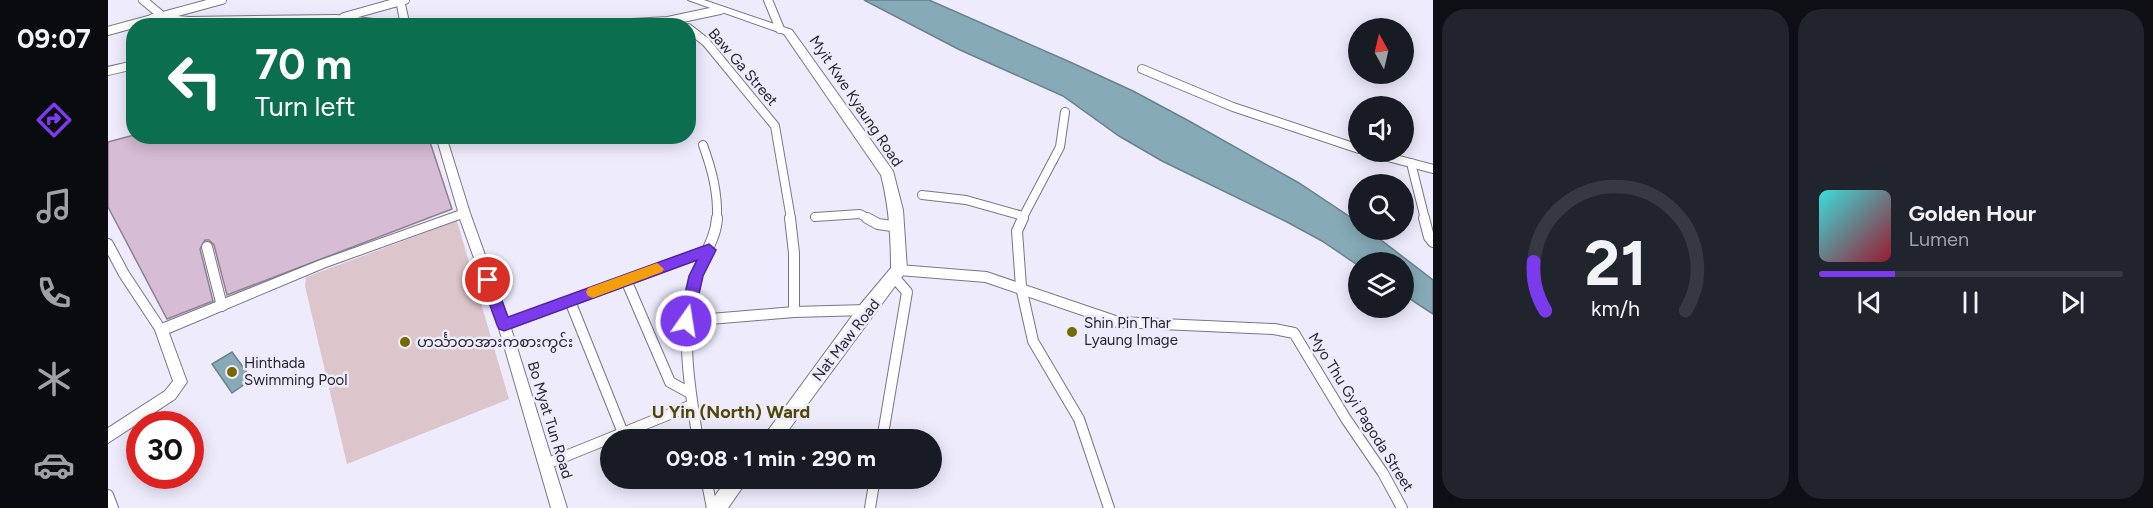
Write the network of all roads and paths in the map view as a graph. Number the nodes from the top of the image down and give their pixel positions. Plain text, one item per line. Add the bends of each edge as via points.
1 (143, 0) edge
2 (222, 0) edge
3 (402, 0) edge
4 (693, 0) edge
5 (768, 0) edge
6 (720, 10) junction
7 (153, 18) edge
8 (165, 18) junction
9 (343, 18) edge
10 (403, 18) edge
11 (681, 18) edge
12 (126, 26) edge
13 (780, 29) junction
14 (108, 31) edge
15 (696, 34) edge
16 (126, 67) edge
17 (1142, 69) dead end
18 (108, 71) edge
19 (1065, 112) dead end
20 (443, 144) edge
21 (703, 145) dead end
22 (1348, 145) edge
23 (1407, 162) edge
24 (1411, 163) junction
25 (1433, 169) edge
26 (922, 195) dead end
27 (464, 213) junction
28 (1023, 216) junction
29 (815, 217) dead end
30 (899, 227) junction
31 (1433, 242) edge
32 (108, 244) edge
33 (207, 247) dead end
34 (709, 250) junction
35 (897, 273) junction
36 (626, 280) junction
37 (1021, 287) junction
38 (570, 301) junction
39 (222, 306) junction
40 (866, 310) junction
41 (794, 312) junction
42 (686, 321) junction
43 (504, 325) junction
44 (161, 330) junction
45 (690, 393) junction
46 (692, 405) junction
47 (621, 429) edge
48 (633, 429) edge
49 (696, 429) edge
50 (778, 429) edge
51 (884, 429) edge
52 (108, 436) edge
53 (600, 442) edge
54 (546, 464) junction
55 (709, 489) edge
56 (730, 489) edge
57 (873, 489) edge
58 (108, 495) edge
59 (114, 508) edge
60 (559, 508) edge
61 (714, 508) edge
62 (870, 508) edge
63 (1109, 508) edge
64 (1402, 508) edge

1 - 8 street
2 - 8 street
3 - 9 street
3 - 10 street
4 - 6 main road
5 - 13 street
6 - 11 street
6 - 13 main road
7 - 8 street
12 - 14 street
13 - 30 main road, Myit Kwe Kyaung Road via 788,32 888,174
15 - 41 street, Baw Ga Street via 775,126 788,193
16 - 18 street
17 - 22 street via 1250,113
19 - 28 street via 1060,147
20 - 27 street, Bo Myat Tun Road
21 - 34 street via 718,200 717,224
23 - 24 street
24 - 25 street
24 - 31 street
26 - 28 street via 966,200
27 - 39 street via 322,264
27 - 43 street, Bo Myat Tun Road
28 - 37 street via 1017,231
29 - 30 street via 860,213 878,224
30 - 35 main road, Myit Kwe Kyaung Road
32 - 44 street
33 - 39 street
34 - 36 street
34 - 42 street via 696,276
35 - 37 street via 987,277
35 - 40 main road, Nat Maw Road
35 - 51 street via 907,292
36 - 38 street
36 - 45 street via 670,382
37 - 63 street via 1033,341 1079,419
37 - 64 street, Myo Thu Gyi Pagoda Street via 1118,322 1294,333
38 - 43 street
38 - 47 street
39 - 44 street
40 - 41 street
40 - 50 main road, Nat Maw Road
41 - 42 street
42 - 45 street
43 - 54 street, Bo Myat Tun Road
44 - 52 street via 180,382 170,395
45 - 46 street
46 - 48 street
46 - 49 street
53 - 54 street
54 - 60 street, Bo Myat Tun Road
55 - 61 street
56 - 61 main road
57 - 62 street
58 - 59 street

